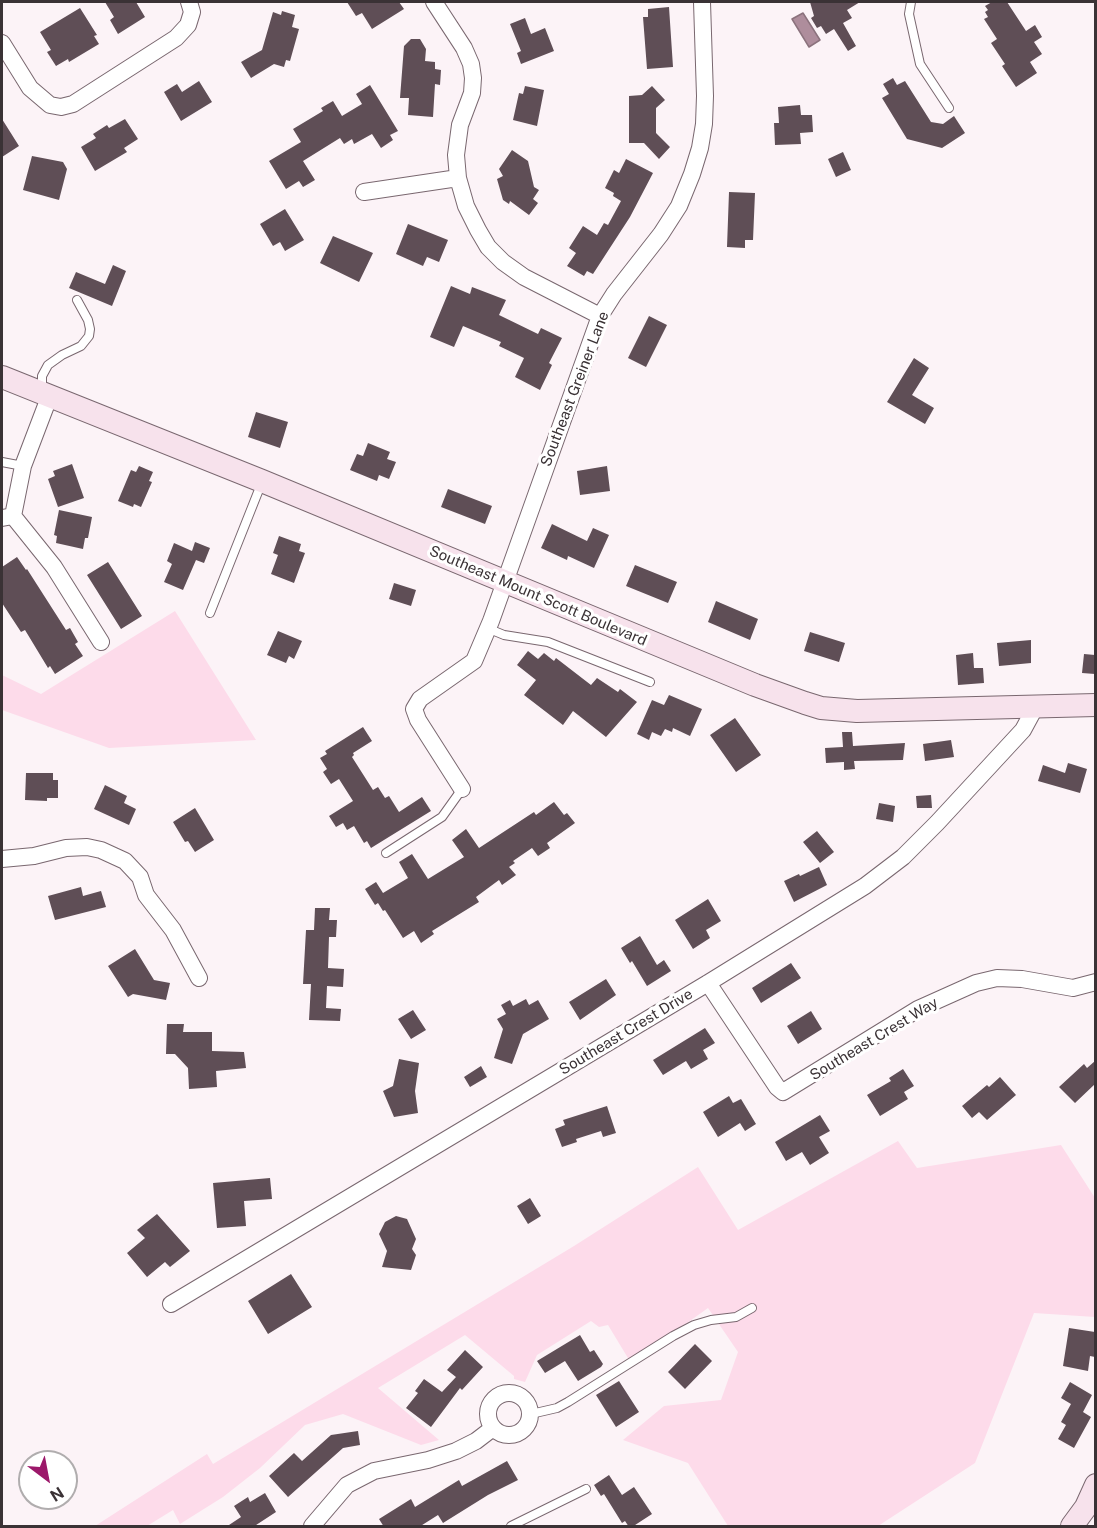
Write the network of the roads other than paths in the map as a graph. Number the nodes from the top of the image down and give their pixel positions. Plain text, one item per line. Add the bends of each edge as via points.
1 (189, 2) edge
2 (434, 2) edge
3 (702, 2) edge
4 (910, 2) edge
5 (2, 43) edge
6 (949, 108) dead end
7 (458, 178) junction
8 (364, 192) dead end
9 (77, 300) dead end
10 (600, 316) junction
11 (2, 376) edge
12 (46, 394) junction
13 (2, 462) edge
14 (23, 466) junction
15 (262, 481) junction
16 (7, 517) edge
17 (504, 582) junction
18 (210, 613) dead end
19 (488, 628) junction
20 (101, 642) dead end
21 (650, 682) dead end
22 (1095, 705) edge
23 (1036, 706) junction
24 (462, 789) joint
25 (386, 853) dead end
26 (2, 859) edge
27 (200, 978) dead end
28 (1095, 982) edge
29 (708, 983) junction
30 (171, 1304) dead end
31 (752, 1308) dead end
32 (531, 1414) junction
33 (493, 1428) junction
34 (1095, 1485) edge
35 (586, 1489) dead end
36 (312, 1527) edge
37 (511, 1527) edge
38 (1072, 1527) edge

1 - 5 street via 192,12 188,25 176,38 73,104 61,107 50,105 35,93
2 - 7 street via 464,48 473,78 472,93 460,125
3 - 10 street, Southeast Greiner Lane via 704,124 692,174 679,206 661,234
4 - 6 lane via 920,64
7 - 8 street
7 - 10 street via 477,230 503,262
9 - 12 lane via 88,320 89,336 81,346 48,366 42,376
10 - 17 street, Southeast Greiner Lane
11 - 12 main road, Southeast Mount Scott Boulevard
12 - 14 street
12 - 15 main road, Southeast Mount Scott Boulevard
13 - 14 lane
14 - 16 street
15 - 17 main road, Southeast Mount Scott Boulevard
15 - 18 lane
16 - 20 street via 54,567
17 - 19 street, Southeast Greiner Lane
17 - 23 main road, Southeast Mount Scott Boulevard via 754,686 821,708 857,711
19 - 21 lane via 504,635 548,642
19 - 24 street, Southeast Greiner Lane via 474,660 420,699 414,709 417,720
22 - 23 main road, Southeast Mount Scott Boulevard
23 - 29 street, Southeast Crest Drive via 1023,730 903,857 866,886
24 - 25 lane via 441,817
26 - 27 street via 87,847 125,861 140,877 146,895
28 - 29 street, Southeast Crest Way via 1073,988 1022,979 997,978 976,983 918,1010 783,1092
29 - 30 street, Southeast Crest Drive
31 - 32 lane via 736,1317 694,1325 568,1402
32 - 33 street via 529,1424 518,1434 508,1436
32 - 33 street via 521,1396 500,1395 489,1407
33 - 36 street via 456,1451 374,1471 347,1485
34 - 38 main road
35 - 37 lane

